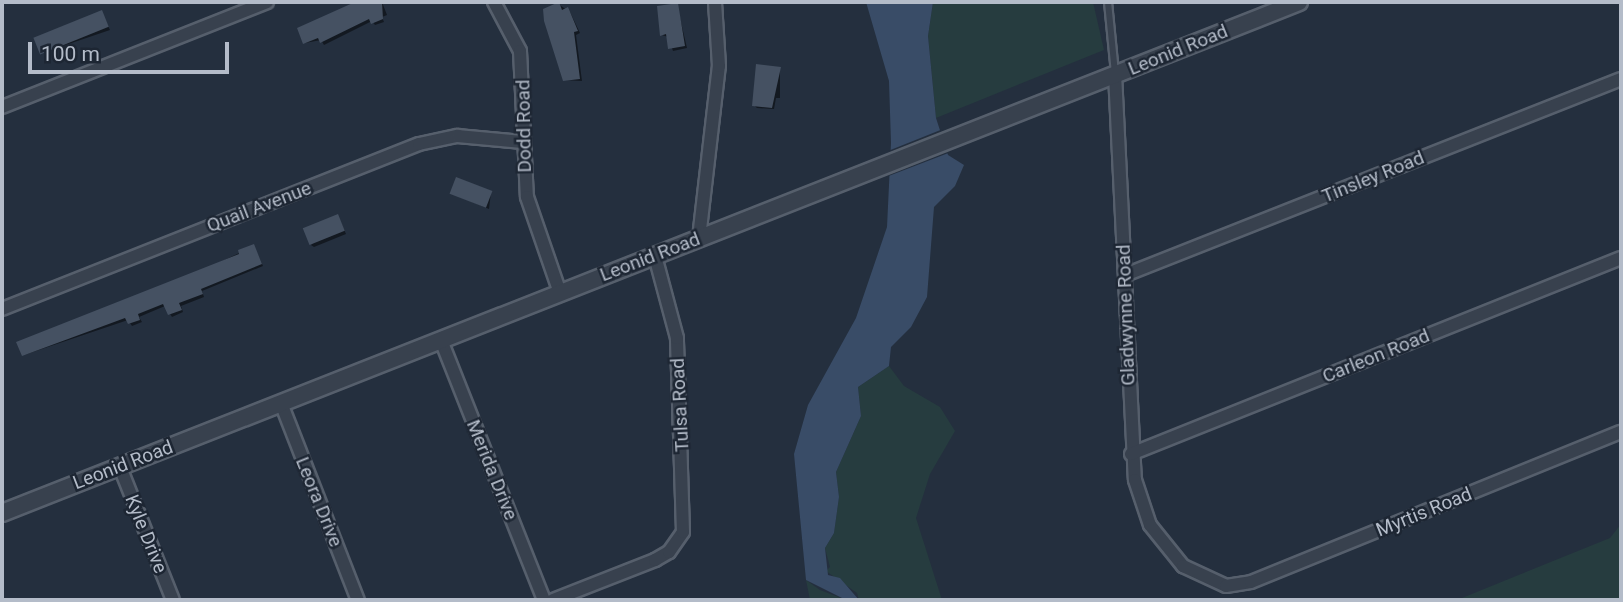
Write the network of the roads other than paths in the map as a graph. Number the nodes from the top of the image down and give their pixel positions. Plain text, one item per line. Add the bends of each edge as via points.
1 (267, 2) edge
2 (494, 2) edge
3 (715, 2) edge
4 (1108, 2) edge
5 (1299, 2) edge
6 (1115, 75) junction
7 (1621, 79) edge
8 (2, 107) edge
9 (522, 142) junction
10 (699, 238) junction
11 (655, 256) junction
12 (1621, 258) edge
13 (1125, 275) junction
14 (561, 293) junction
15 (2, 309) edge
16 (441, 340) junction
17 (281, 403) junction
18 (1621, 432) edge
19 (1131, 454) junction
20 (120, 467) junction
21 (2, 513) edge
22 (1226, 586) joint
23 (173, 600) edge
24 (358, 600) edge
25 (544, 600) edge
26 (553, 600) edge

1 - 8 street
2 - 9 street, Dodd Road via 520,51 525,102
3 - 10 street via 719,66
4 - 6 lane, Gladwynne Road
5 - 6 street, Leonid Road
6 - 10 street, Leonid Road
6 - 13 street, Gladwynne Road
7 - 13 street, Tinsley Road
9 - 14 street, Dodd Road via 527,197
9 - 15 street, Quail Avenue via 458,136 419,144
10 - 11 street, Leonid Road
11 - 14 street, Leonid Road
11 - 26 street, Tulsa Road via 677,338 686,519 669,552
12 - 19 street, Carleon Road
13 - 19 street, Gladwynne Road
14 - 16 street, Leonid Road
16 - 17 street, Leonid Road
16 - 25 street, Merida Drive
17 - 20 street, Leonid Road
17 - 24 street, Leora Drive
18 - 22 street, Myrtis Road via 1251,582
19 - 22 street, Gladwynne Road via 1142,507 1162,542 1183,566
20 - 21 street, Leonid Road
20 - 23 street, Kyle Drive

